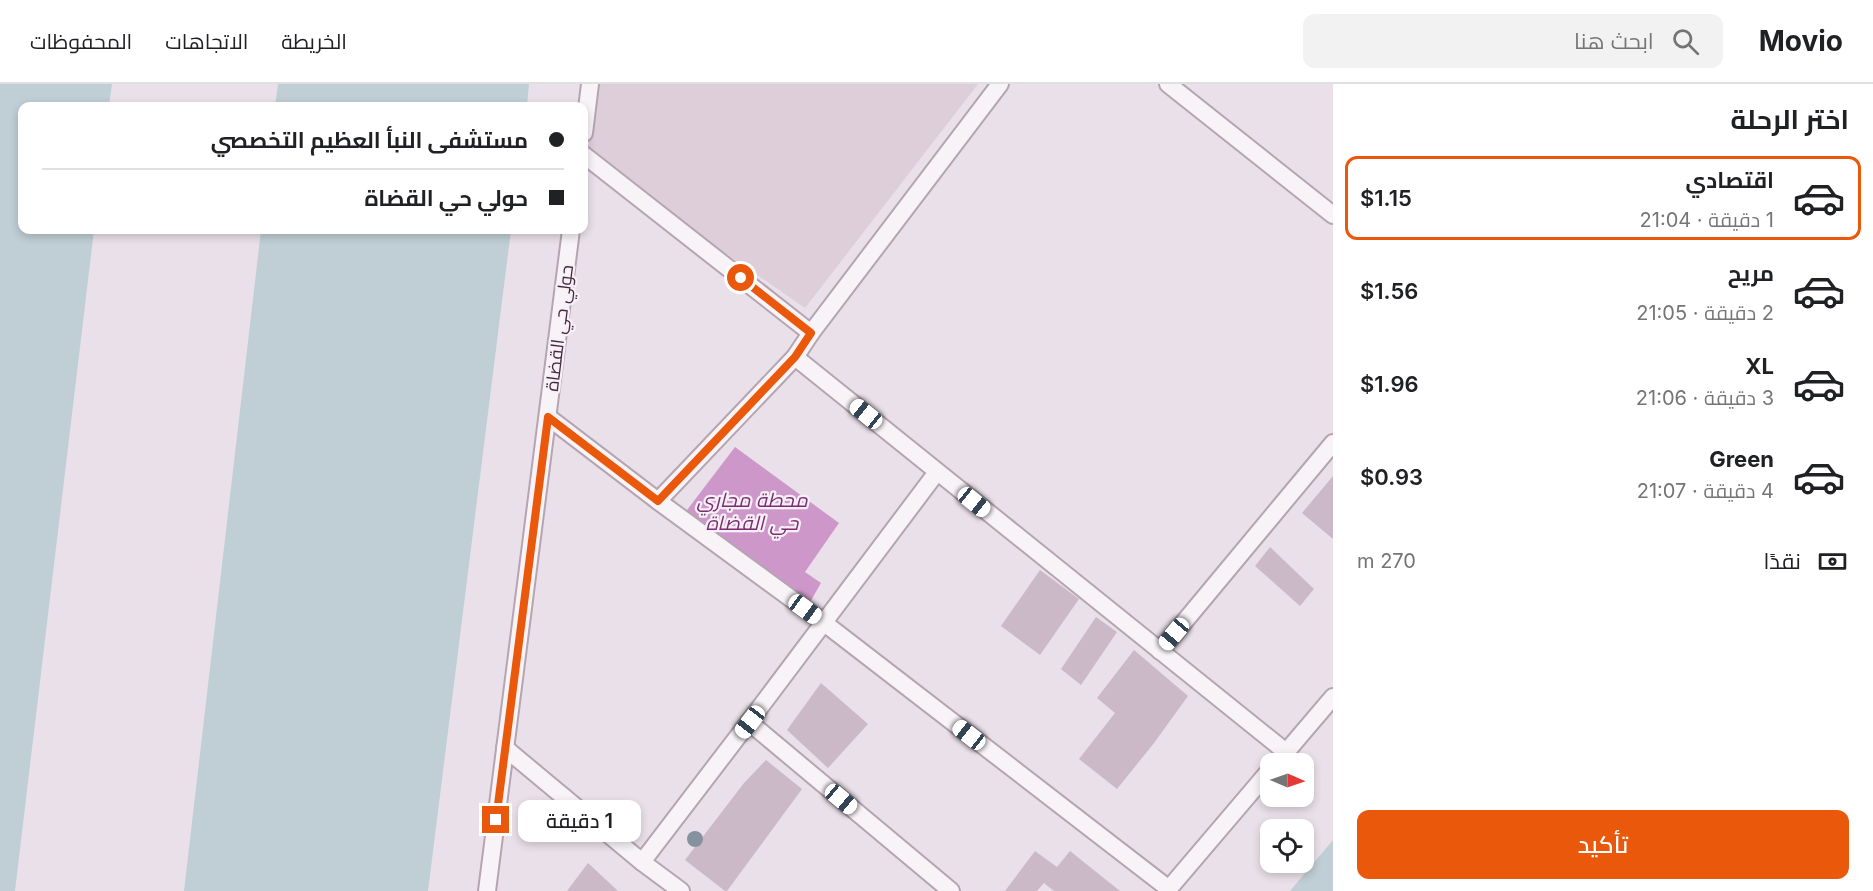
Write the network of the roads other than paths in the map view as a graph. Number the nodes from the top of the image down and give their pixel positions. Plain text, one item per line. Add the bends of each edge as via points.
1 (590, 84) edge
2 (1000, 84) edge
3 (1168, 84) edge
4 (588, 102) edge
5 (588, 158) edge
6 (1333, 215) edge
7 (571, 234) edge
8 (811, 333) junction
9 (795, 357) junction
10 (548, 417) junction
11 (1333, 443) edge
12 (937, 472) junction
13 (658, 501) junction
14 (823, 622) junction
15 (1160, 651) junction
16 (1333, 697) edge
17 (750, 722) junction
18 (505, 748) junction
19 (1275, 753) edge
20 (1285, 753) edge
21 (1260, 782) edge
22 (642, 862) junction
23 (1168, 890) edge
24 (487, 891) edge
25 (681, 891) edge
26 (951, 891) edge

1 - 4 street
2 - 8 street
3 - 6 street
5 - 8 street
7 - 10 street, حولي حي القضاة
8 - 9 street
9 - 12 street
9 - 13 street
10 - 13 street
10 - 18 street, حولي حي القضاة
11 - 15 street
12 - 14 street
12 - 15 street
13 - 14 street
14 - 17 street
14 - 23 street
15 - 19 street
16 - 20 street
17 - 22 street
17 - 26 street
18 - 22 street
18 - 24 street, حولي حي القضاة
21 - 23 street
22 - 25 street

